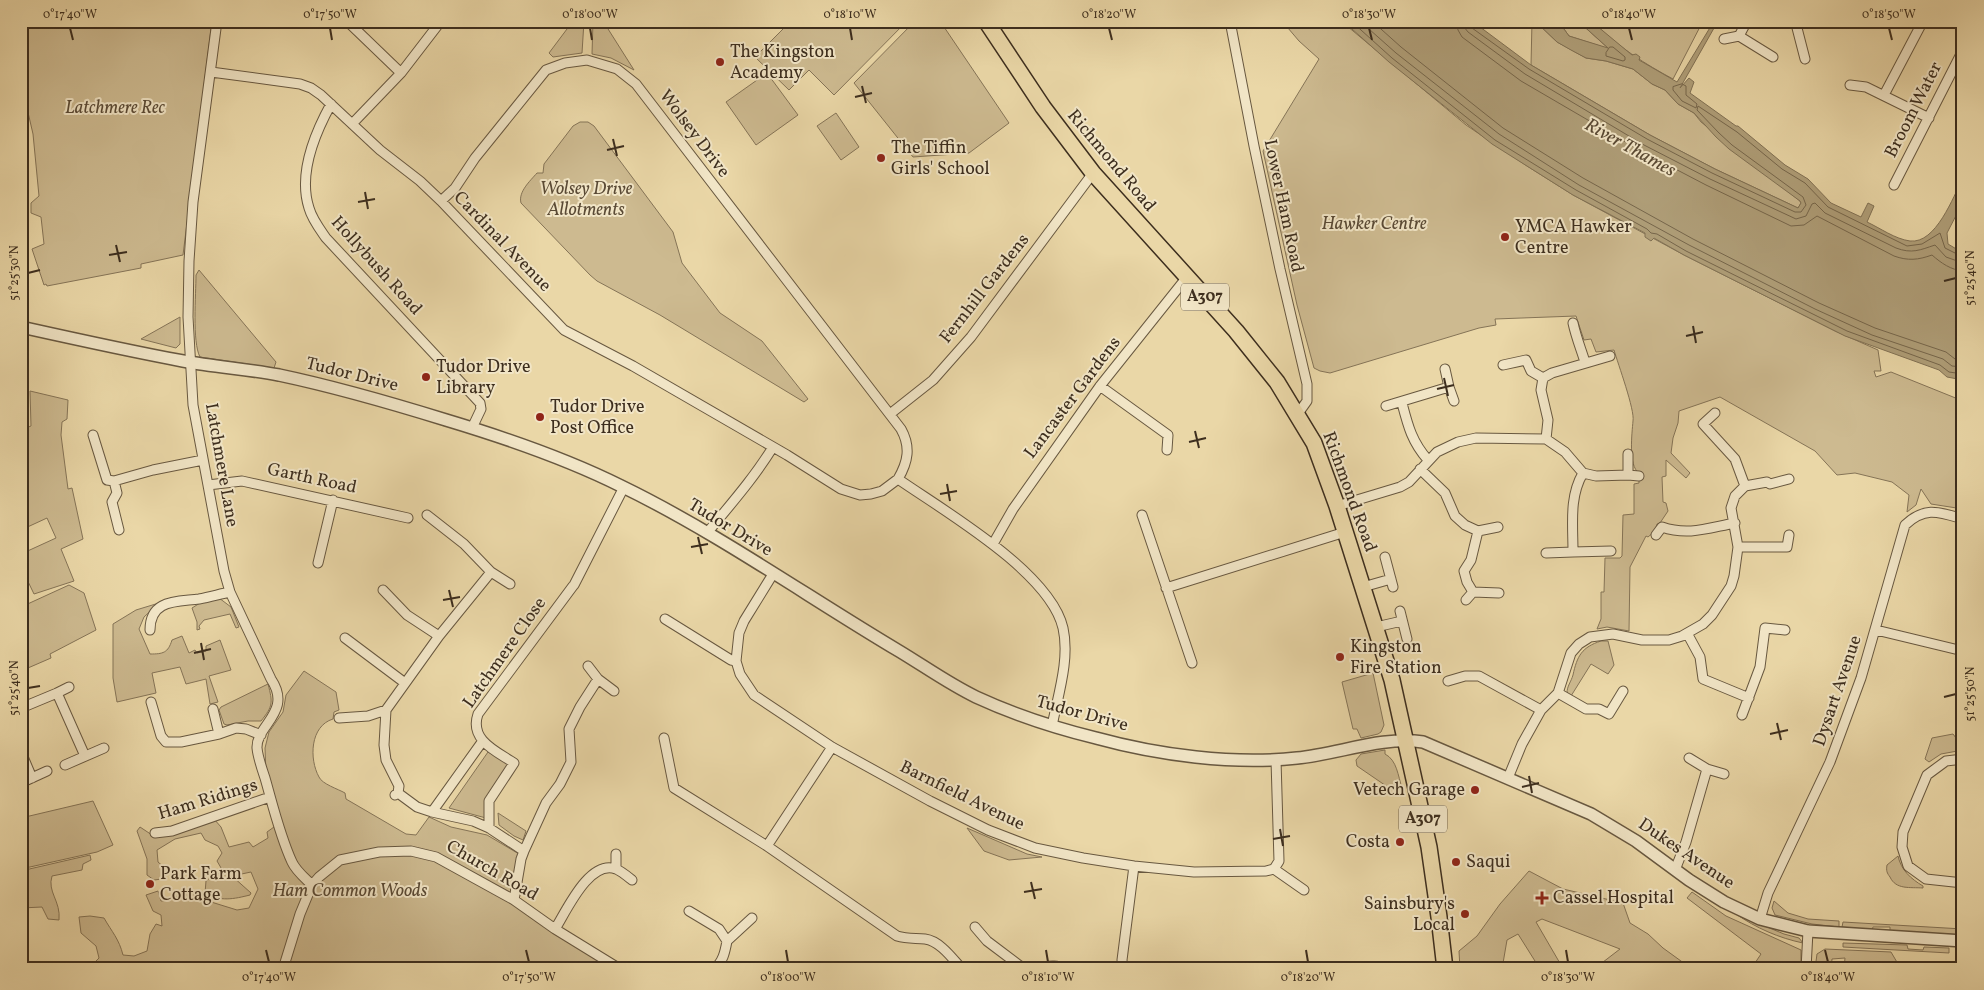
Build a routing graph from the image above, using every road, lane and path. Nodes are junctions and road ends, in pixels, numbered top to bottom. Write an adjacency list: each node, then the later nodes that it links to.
1 (217, 21): 14 (street, Latchmere Lane)
2 (347, 21): 15 (street)
3 (441, 21): 15 (street)
4 (1230, 21): 38 (street, Lower Ham Road)
5 (1747, 21): 9 (street)
6 (1798, 21): 13 (street)
7 (1923, 21): 17 (street)
8 (990, 23): 21 (main road, Richmond Road / A307)
9 (1739, 36): 10 (street); 12 (street)
10 (1724, 38)
11 (1963, 50): 19 (street, Broom Water)
12 (1773, 57)
13 (1806, 59)
14 (211, 72): 18 (street, Cardinal Avenue); 29 (street, Latchmere Lane)
15 (401, 73): 20 (street)
16 (1850, 86): 17 (street)
17 (1884, 96): 19 (street)
18 (331, 104): 20 (street, Cardinal Avenue); 41 (street, Hollybush Road)
19 (1929, 118): 22 (street, Broom Water)
20 (352, 124): 23 (street, Cardinal Avenue)
21 (1093, 173): 24 (main road, Richmond Road / A307); 40 (street, Fernhill Gardens)
22 (1894, 185)
23 (441, 201): 40 (street, Wolsey Drive); 44 (street, Cardinal Avenue)
24 (1187, 277): 33 (street, Lancaster Gardens); 38 (main road, Richmond Road / A307)
25 (1573, 323): 28 (street)
26 (21, 327): 29 (street, Tudor Drive)
27 (1610, 356): 28 (street)
28 (1585, 362): 32 (street)
29 (192, 363): 41 (street, Tudor Drive); 47 (street, Latchmere Lane)
30 (1503, 365): 32 (street)
31 (1445, 369): 34 (street)
32 (1542, 378): 43 (street)
33 (1100, 386): 45 (street); 73 (street, Lancaster Gardens)
34 (1449, 387): 35 (street); 36 (street)
35 (1454, 401)
36 (1402, 403): 37 (street); 48 (street)
37 (1386, 406)
38 (1295, 412): 60 (main road, Richmond Road / A307)
39 (1714, 413): 57 (street)
40 (890, 414): 53 (street, Wolsey Drive)
41 (472, 428): 58 (street, Tudor Drive)
42 (93, 435): 55 (street)
43 (1546, 439): 48 (street); 50 (street)
44 (773, 447): 53 (street, Cardinal Avenue); 70 (street)
45 (1167, 450)
46 (1628, 454): 51 (street)
47 (203, 460): 55 (street); 56 (street, Latchmere Lane)
48 (1428, 460): 49 (street)
49 (1420, 469): 60 (street); 68 (street)
50 (1583, 473): 51 (street); 77 (street)
51 (1628, 475): 52 (street)
52 (1639, 476)
53 (898, 479): 73 (street)
54 (1789, 479): 57 (street)
55 (114, 481): 67 (street)
56 (208, 485): 59 (street, Garth Road); 88 (street, Latchmere Lane)
57 (1745, 486): 65 (street)
58 (624, 487): 70 (street, Tudor Drive); 126 (street, Latchmere Close)
59 (333, 500): 63 (street, Garth Road); 81 (street)
60 (1337, 506): 69 (main road, Richmond Road / A307)
61 (427, 515): 82 (street)
62 (1142, 515): 86 (street)
63 (408, 518)
64 (1963, 519): 96 (street, Dysart Avenue)
65 (1735, 523): 71 (street); 74 (street)
66 (1498, 527): 68 (street)
67 (119, 530)
68 (1478, 531): 89 (street)
69 (1345, 532): 85 (main road, Richmond Road / A307); 86 (street)
70 (707, 533): 83 (street, Tudor Drive)
71 (1656, 535)
72 (1790, 535): 75 (street)
73 (993, 544): 121 (street)
74 (1738, 547): 75 (street); 97 (street)
75 (1788, 547): 80 (street)
76 (1611, 551): 77 (street)
77 (1573, 552): 78 (street)
78 (1546, 553)
79 (1385, 556): 85 (street)
80 (1787, 557)
81 (318, 564)
82 (491, 572): 84 (street); 98 (street)
83 (773, 574): 102 (street); 121 (street, Tudor Drive)
84 (510, 584)
85 (1363, 586): 93 (main road, Richmond Road / A307)
86 (1166, 588): 103 (street)
87 (383, 590): 98 (street)
88 (230, 592): 94 (street); 123 (street, Latchmere Lane)
89 (1473, 592): 90 (street); 91 (street)
90 (1499, 593)
91 (1466, 600)
92 (665, 619): 102 (street)
93 (1376, 627): 100 (street); 125 (main road, Richmond Road / A307)
94 (150, 630)
95 (1785, 630): 113 (street)
96 (1876, 630): 101 (street); 159 (street, Dysart Avenue)
97 (1687, 633): 112 (street); 113 (street)
98 (439, 636): 107 (street)
99 (345, 638): 107 (street)
100 (1407, 639)
101 (1963, 651)
102 (736, 661): 127 (street, Barnfield Avenue)
103 (1192, 664)
104 (588, 666): 105 (street)
105 (598, 679): 109 (street); 146 (street)
106 (1448, 681): 118 (street)
107 (405, 683): 117 (street)
108 (69, 687): 111 (street)
109 (614, 691)
110 (1623, 691): 112 (street)
111 (57, 693): 115 (street); 130 (street)
112 (1558, 693): 118 (street)
113 (1749, 698): 119 (street)
114 (151, 702): 122 (street)
115 (21, 708)
116 (213, 708): 122 (street)
117 (386, 710): 120 (street); 142 (street)
118 (1541, 710): 139 (street)
119 (1742, 715)
120 (339, 718)
121 (1052, 726): 133 (street, Tudor Drive)
122 (219, 734): 123 (street)
123 (261, 735): 141 (street, Latchmere Lane)
124 (664, 738): 145 (street)
125 (1406, 740): 133 (street, Tudor Drive); 139 (street, Dukes Avenue); 173 (main road, Richmond Road / A307)
126 (482, 742): 142 (street); 143 (street)
127 (832, 747): 145 (street); 148 (street, Barnfield Avenue)
128 (104, 748): 130 (street)
129 (21, 752): 138 (street)
130 (85, 756): 134 (street)
131 (1689, 758): 135 (street)
132 (1963, 758): 153 (street)
133 (1276, 760): 150 (street)
134 (66, 764)
135 (1707, 768): 137 (street); 151 (street)
136 (47, 771): 138 (street)
137 (1724, 774)
138 (32, 778): 140 (street)
139 (1508, 778): 151 (street, Dukes Avenue)
140 (23, 782)
141 (270, 797): 144 (street, Ham Ridings); 154 (street, Latchmere Lane)
142 (432, 812): 143 (street)
143 (489, 828): 146 (street)
144 (155, 834)
145 (767, 846): 169 (street)
146 (524, 851): 156 (street)
147 (616, 854): 149 (street)
148 (1134, 866): 150 (street, Barnfield Avenue); 172 (street)
149 (616, 869): 152 (street); 161 (street)
150 (1274, 869): 155 (street)
151 (1675, 870): 159 (street, Dukes Avenue)
152 (632, 880)
153 (1963, 883)
154 (312, 885): 156 (street, Church Road); 166 (street, Church Road)
155 (1304, 890)
156 (514, 900): 161 (street, Church Road)
157 (689, 911): 163 (street)
158 (752, 918): 163 (street)
159 (1760, 918): 162 (street, Dukes Avenue)
160 (975, 927): 170 (street)
161 (555, 929): 167 (street, Church Road)
162 (1808, 931): 164 (street, Dukes Avenue); 174 (street)
163 (727, 941): 168 (street)
164 (1963, 941)
165 (1042, 968): 171 (street)
166 (283, 969)
167 (620, 969)
168 (714, 969)
169 (962, 969)
170 (1024, 969)
171 (1068, 969)
172 (1123, 969)
173 (1445, 969)
174 (1806, 969)

